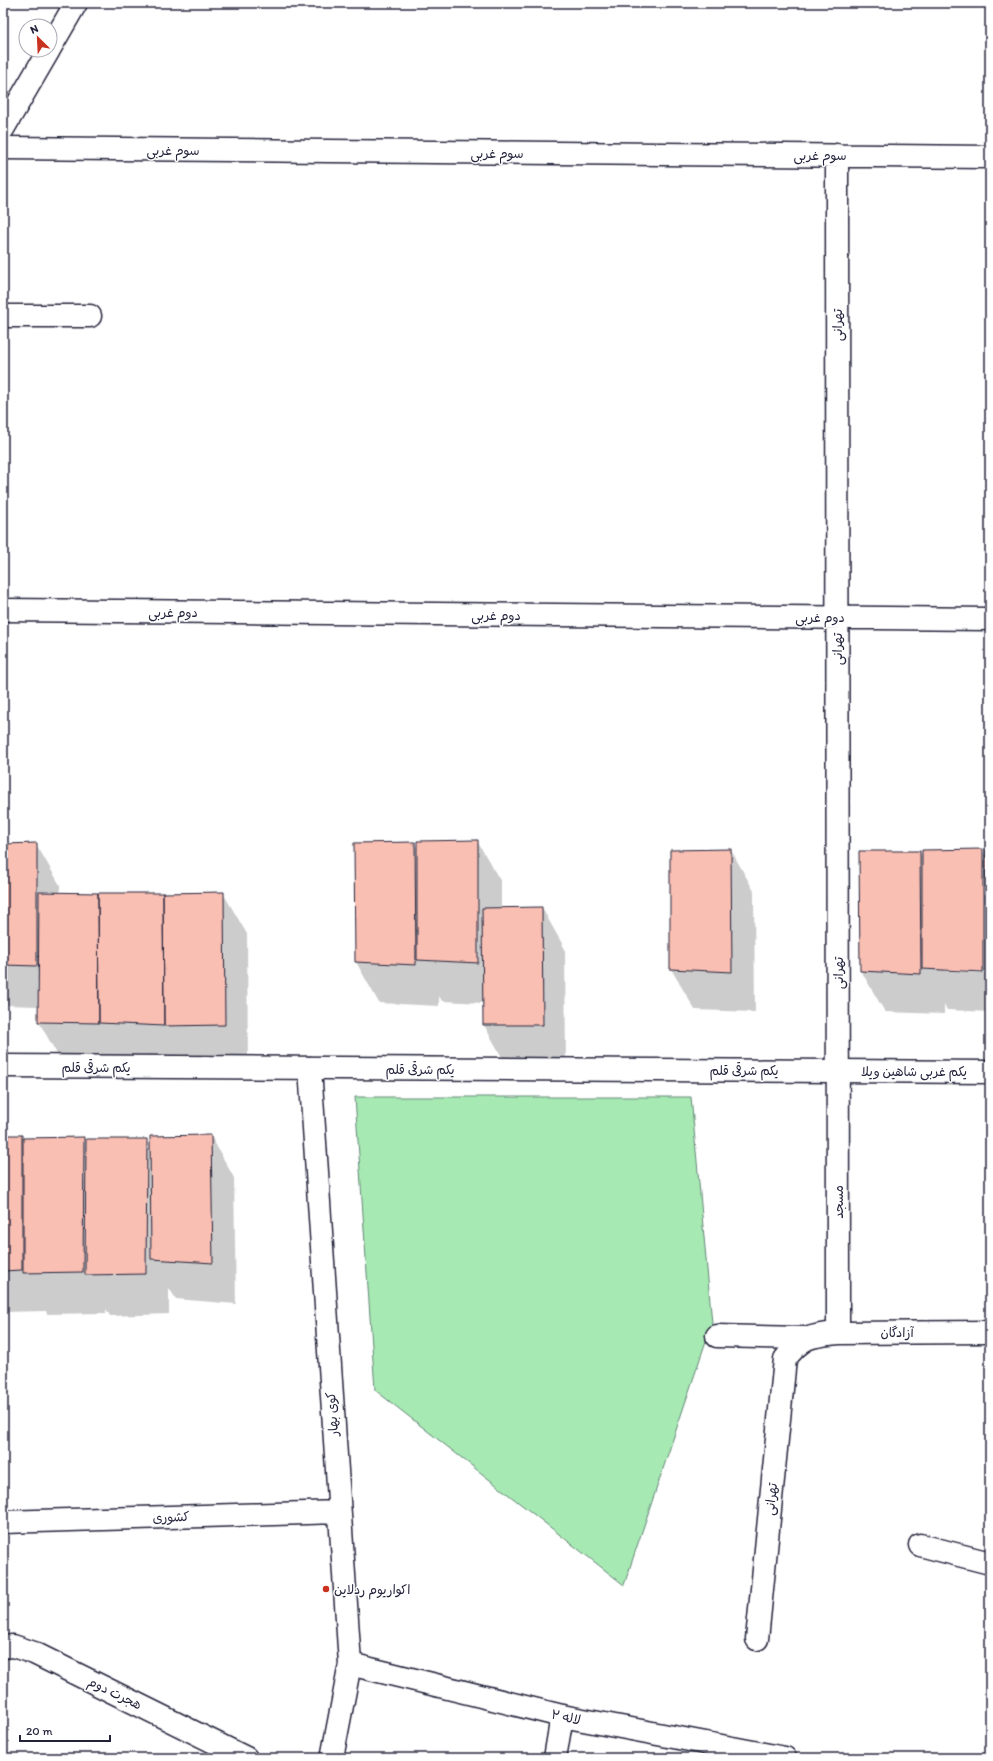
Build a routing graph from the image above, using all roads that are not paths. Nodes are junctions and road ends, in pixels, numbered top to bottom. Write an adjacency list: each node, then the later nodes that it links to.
1 (76, 3): 2 (street)
2 (58, 35)
3 (45, 58): 4 (street)
4 (3, 129)
5 (3, 148): 6 (street, سوم غربی)
6 (837, 155): 7 (street, سوم غربی); 11 (street, تهرانی)
7 (990, 157)
8 (3, 316): 9 (street)
9 (90, 316)
10 (3, 610): 11 (street, دوم غربی)
11 (837, 618): 12 (street, دوم غربی); 15 (street, تهرانی)
12 (990, 619)
13 (3, 1066): 14 (street, یکم شرقی قلم)
14 (310, 1068): 15 (street, یکم شرقی قلم); 21 (street, کوی بهار)
15 (838, 1071): 16 (street, یکم غربی شاهین ویلا); 17 (street, مسجد)
16 (990, 1072)
17 (838, 1332): 18 (street, آزادگان); 20 (street, آزادگان)
18 (990, 1332)
19 (717, 1336): 20 (street, آزادگان)
20 (805, 1338): 25 (street, تهرانی)
21 (339, 1512): 22 (street, کشوری); 27 (street, کوی بهار)
22 (3, 1522)
23 (920, 1545): 24 (street)
24 (990, 1563)
25 (757, 1639)
26 (3, 1647): 29 (street, هجرت دوم)
27 (350, 1664): 28 (street, لاله ۲); 30 (street, کوی بهار)
28 (562, 1716): 31 (street); 32 (street, لاله ۲)
29 (246, 1758)
30 (332, 1758)
31 (555, 1758)
32 (785, 1758)

